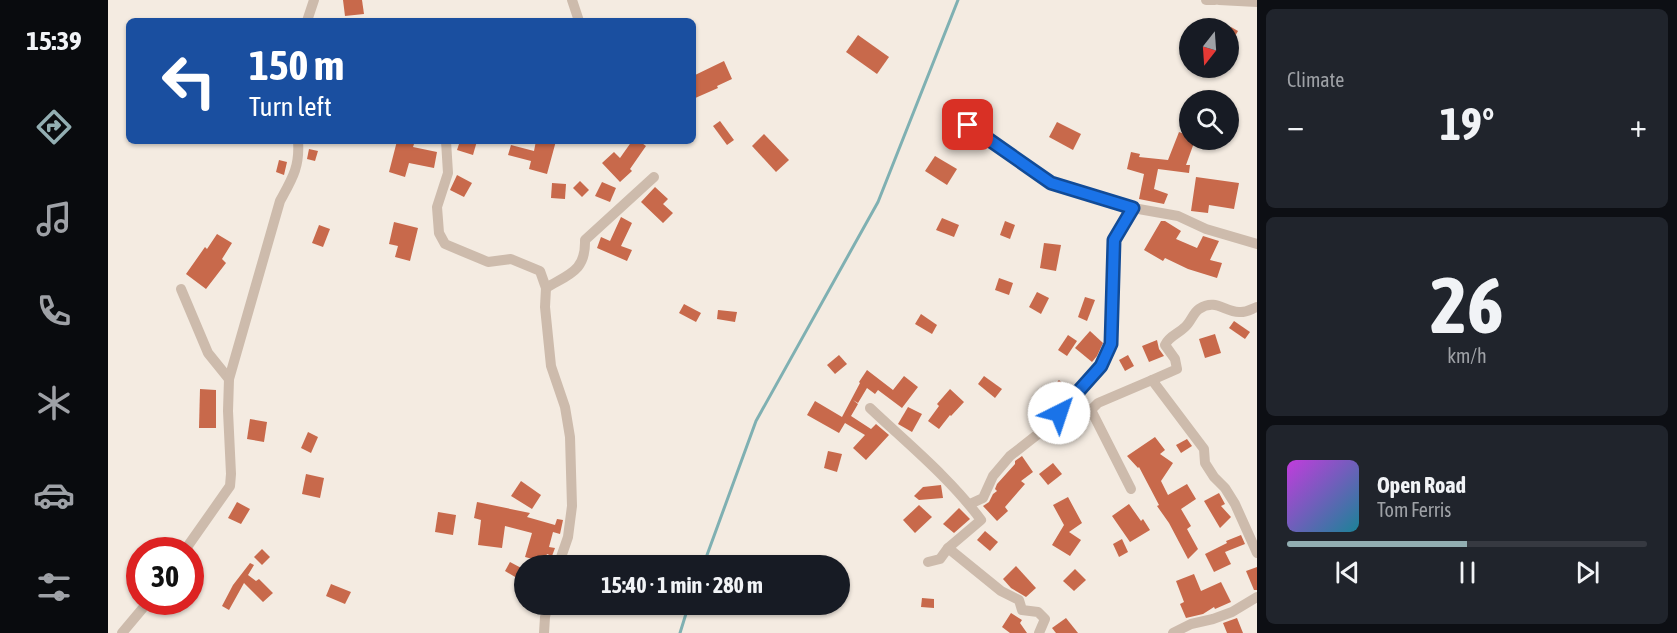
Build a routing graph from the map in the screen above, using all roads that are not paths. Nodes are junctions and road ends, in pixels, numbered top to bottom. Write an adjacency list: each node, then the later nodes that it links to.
1 (314, 0): 6 (street)
2 (572, 0): 7 (street)
3 (1206, 0): 4 (street)
4 (1217, 0): 5 (street)
5 (1257, 2)
6 (308, 18)
7 (578, 18)
8 (968, 125): 12 (street)
9 (298, 144): 17 (street)
10 (446, 144): 14 (street)
11 (654, 177): 14 (street)
12 (1133, 208): 13 (street); 21 (street)
13 (1257, 244)
14 (546, 288): 25 (street)
15 (181, 289): 17 (street)
16 (1257, 307): 18 (street)
17 (229, 380): 22 (street)
18 (1152, 380): 20 (street); 24 (street)
19 (870, 408): 21 (street)
20 (1131, 489)
21 (970, 504): 23 (street)
22 (194, 537)
23 (948, 548): 26 (street); 32 (street)
24 (1257, 553)
25 (562, 555)
26 (928, 562)
27 (1257, 597): 33 (street)
28 (137, 615): 30 (street)
29 (545, 615): 31 (street)
30 (122, 633)
31 (544, 633)
32 (1039, 633)
33 (1173, 633)

